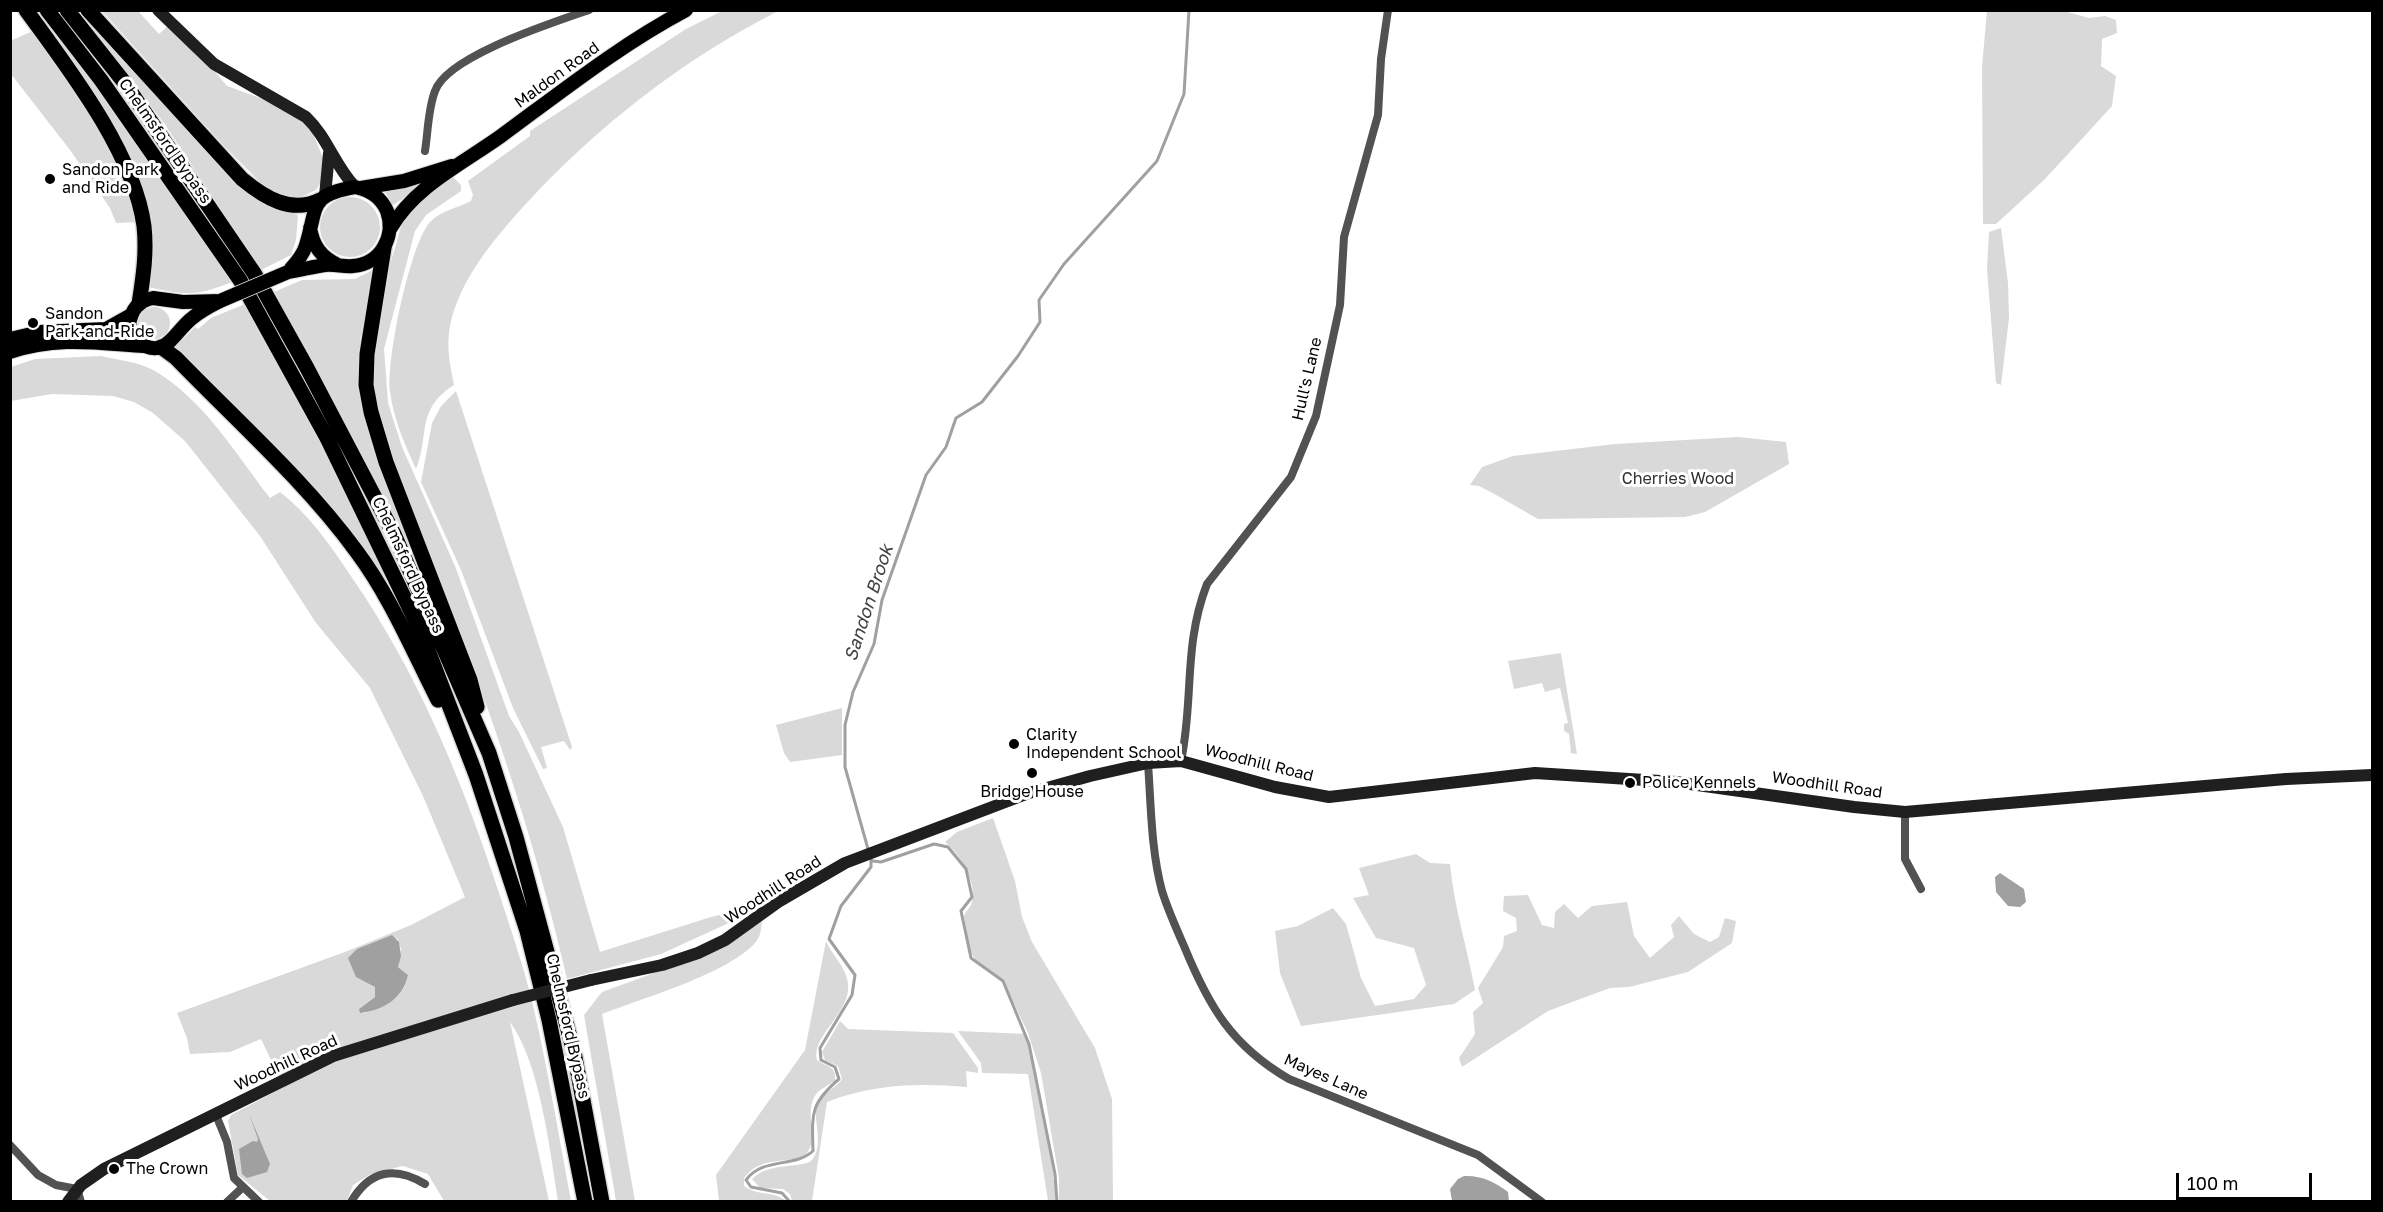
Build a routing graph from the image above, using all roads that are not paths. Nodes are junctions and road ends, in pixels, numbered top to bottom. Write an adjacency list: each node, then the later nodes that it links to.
1 (26, 10): 21 (highway)
2 (47, 10): 30 (highway, Chelmsford Bypass)
3 (67, 10): 27 (highway, Chelmsford Bypass)
4 (88, 10): 13 (highway)
5 (158, 10): 10 (street)
6 (589, 10): 9 (street)
7 (1388, 10): 28 (street, Hull's Lane)
8 (682, 11): 11 (main road, Maldon Road)
9 (425, 151)
10 (329, 152): 12 (street); 13 (street)
11 (454, 165): 12 (main road, Maldon Road); 15 (main road, Maldon Road)
12 (358, 188): 13 (main road); 15 (main road)
13 (322, 198): 14 (main road)
14 (310, 227): 17 (main road); 18 (main road)
15 (390, 229): 16 (main road)
16 (384, 248): 17 (main road); 27 (highway)
17 (338, 264): 18 (main road)
18 (288, 272): 20 (main road, bridge)
19 (161, 299): 20 (main road); 21 (main road); 22 (main road)
20 (220, 301): 22 (main road)
21 (135, 309): 23 (main road); 24 (main road)
22 (176, 335): 25 (main road)
23 (10, 339)
24 (144, 346): 25 (main road); 26 (main road)
25 (161, 347): 30 (highway)
26 (10, 352)
27 (489, 753): 45 (highway, Chelmsford Bypass)
28 (1181, 761): 29 (street, Woodhill Road); 32 (street, Woodhill Road)
29 (1148, 763): 34 (street, Woodhill Road, bridge); 46 (street, Mayes Lane)
30 (476, 775): 44 (highway, Chelmsford Bypass)
31 (2373, 775): 32 (street, Woodhill Road)
32 (1905, 812): 33 (street)
33 (1921, 889)
34 (216, 1115): 37 (street); 38 (street, Woodhill Road)
35 (10, 1145): 38 (street)
36 (425, 1184): 43 (street)
37 (242, 1188): 41 (street); 42 (street)
38 (77, 1189): 39 (street, Woodhill Road); 40 (street)
39 (68, 1202)
40 (81, 1202)
41 (227, 1202)
42 (259, 1202)
43 (351, 1202)
44 (585, 1202)
45 (602, 1202)
46 (1542, 1202)

